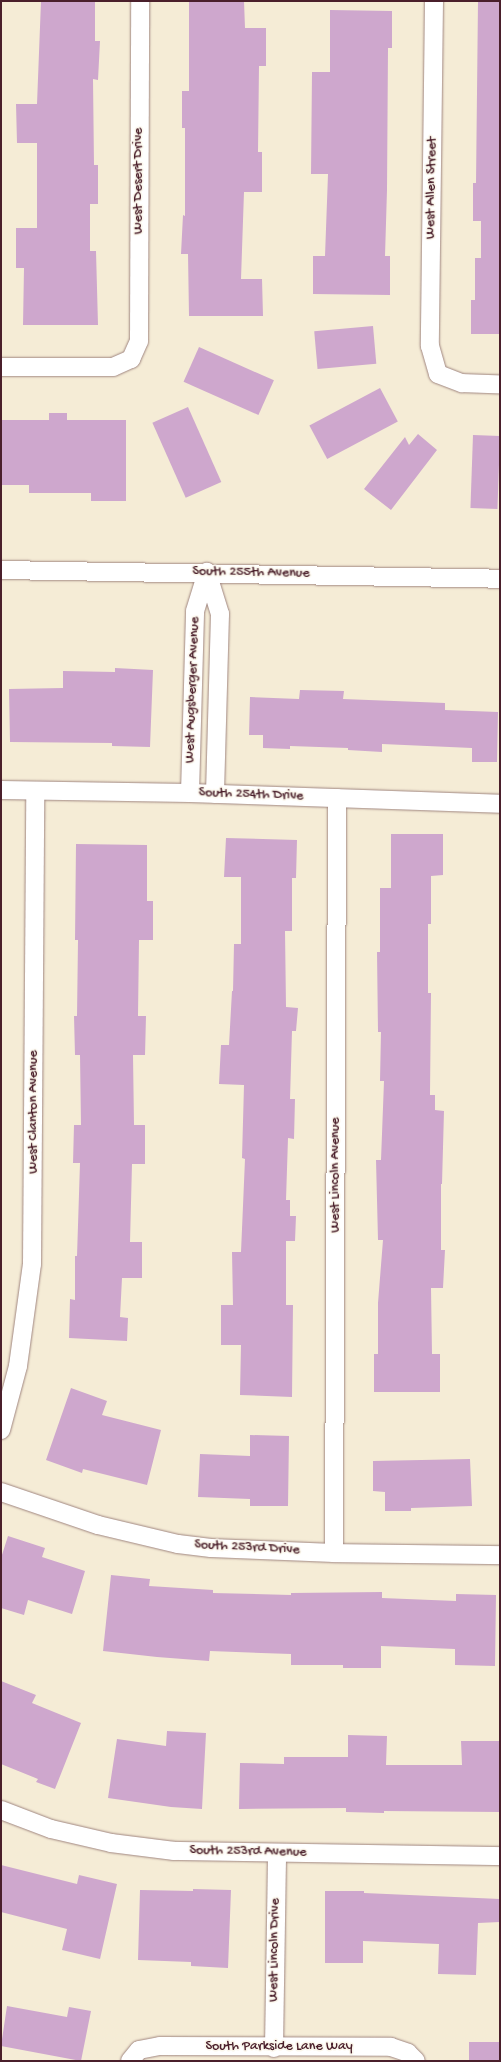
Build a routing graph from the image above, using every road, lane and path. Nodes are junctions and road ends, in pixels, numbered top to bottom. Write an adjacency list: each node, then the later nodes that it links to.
1 (140, 1): 3 (street, West Desert Drive)
2 (434, 1): 4 (street, West Allen Street)
3 (1, 367)
4 (500, 384)
5 (1, 570): 6 (street, South 255th Avenue)
6 (207, 572): 7 (street, South 255th Avenue); 10 (street, West Augsberger Avenue); 11 (street, West Augsberger Avenue)
7 (500, 579)
8 (1, 790): 9 (street, South 254th Drive)
9 (35, 791): 10 (street, South 254th Drive); 14 (street, West Clanton Avenue)
10 (190, 793): 11 (street, South 254th Drive)
11 (215, 794): 12 (street, South 254th Drive)
12 (337, 798): 13 (street, South 254th Drive); 16 (street, West Lincoln Avenue)
13 (500, 804)
14 (1, 1430)
15 (1, 1492): 16 (street, South 253rd Drive)
16 (334, 1553): 17 (street, South 253rd Drive)
17 (500, 1554)
18 (1, 1810): 19 (street, South 253rd Avenue)
19 (277, 1853): 20 (street, South 253rd Avenue); 21 (street, West Lincoln Drive)
20 (500, 1856)
21 (274, 2048): 22 (street, South Parkside Lane Way); 23 (street, South Parkside Lane Way)
22 (134, 2056)
23 (416, 2061)

